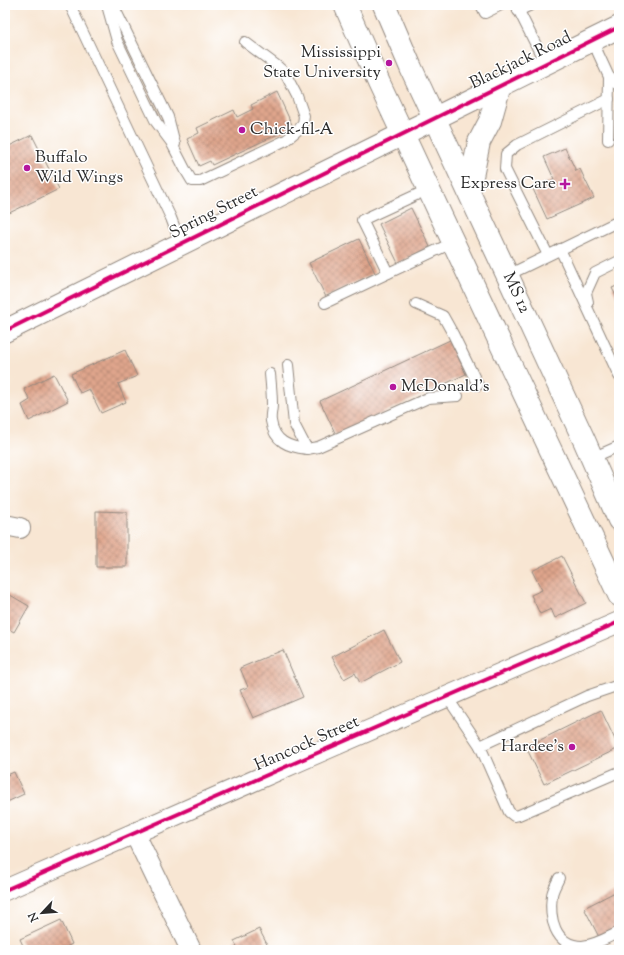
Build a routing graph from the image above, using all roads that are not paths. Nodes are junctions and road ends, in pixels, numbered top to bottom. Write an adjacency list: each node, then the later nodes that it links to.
1 (70, 5): 24 (lane)
2 (112, 5): 11 (lane)
3 (345, 5): 18 (main road, MS 12)
4 (384, 5): 17 (main road, MS 12)
5 (481, 5): 6 (lane)
6 (501, 5)
7 (531, 5): 8 (lane)
8 (517, 8): 12 (lane)
9 (619, 27): 10 (main road, Blackjack Road)
10 (592, 40): 12 (main road, Blackjack Road); 13 (lane)
11 (245, 42)
12 (545, 63): 14 (main road, Blackjack Road)
13 (609, 76): 15 (lane); 16 (lane)
14 (500, 85): 17 (main road, Blackjack Road); 21 (main road)
15 (619, 85)
16 (609, 99): 19 (lane); 26 (lane)
17 (434, 117): 18 (main road, Spring Street); 21 (main road, MS 12)
18 (403, 133): 20 (main road, MS 12); 24 (main road, Spring Street)
19 (608, 140)
20 (429, 189): 23 (main road, MS 12); 28 (lane)
21 (469, 191): 29 (main road, MS 12)
22 (619, 221): 25 (lane)
23 (454, 242): 28 (lane); 43 (main road, MS 12)
24 (181, 244): 33 (main road, Spring Street)
25 (560, 249): 26 (lane); 32 (lane)
26 (548, 255): 29 (lane)
27 (619, 261): 32 (lane)
28 (388, 273): 30 (lane)
29 (508, 275): 41 (main road, MS 12)
30 (325, 303)
31 (416, 304): 37 (lane)
32 (590, 313): 36 (lane)
33 (5, 331)
34 (288, 365): 40 (lane)
35 (270, 374): 40 (lane)
36 (619, 376)
37 (478, 385)
38 (458, 396): 40 (lane)
39 (619, 446): 41 (lane)
40 (307, 449)
41 (592, 458): 42 (main road, MS 12)
42 (617, 511)
43 (619, 595)
44 (619, 622): 46 (street, Hancock Street)
45 (619, 685): 47 (lane)
46 (447, 696): 47 (lane); 49 (street, Hancock Street)
47 (480, 746): 48 (lane)
48 (619, 772)
49 (135, 834): 51 (street, Hancock Street); 53 (street)
50 (559, 878): 52 (lane)
51 (5, 890)
52 (619, 932)
53 (191, 950)

